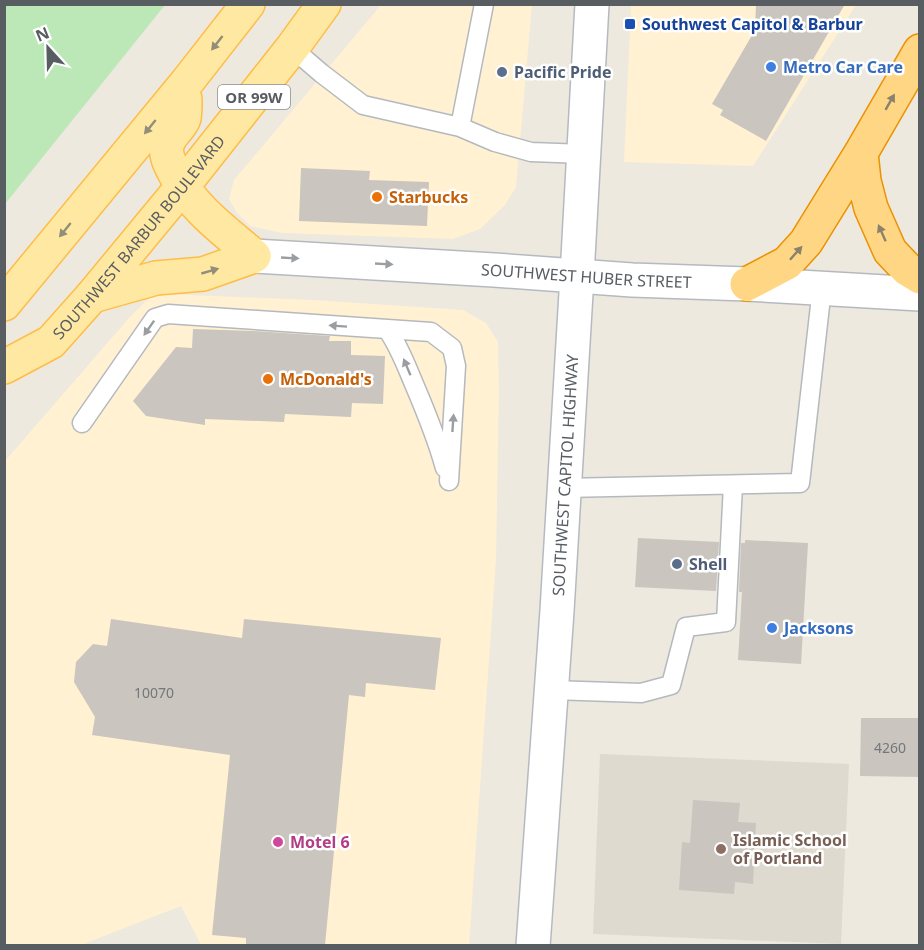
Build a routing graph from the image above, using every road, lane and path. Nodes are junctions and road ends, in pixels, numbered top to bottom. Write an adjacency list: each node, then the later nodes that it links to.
1 (248, 4): 7 (main road, one-way to 7)
2 (324, 4): 5 (main road, SOUTHWEST BARBUR BOULEVARD / OR 99W)
3 (484, 4): 8 (lane)
4 (592, 4): 10 (main road, SOUTHWEST CAPITOL HIGHWAY)
5 (292, 48): 8 (lane); 11 (main road, SOUTHWEST BARBUR BOULEVARD / OR 99W)
6 (920, 51): 9 (highway, one-way to 6)
7 (187, 82): 11 (main road); 19 (main road, one-way to 19)
8 (460, 127): 10 (lane)
9 (861, 153): 14 (highway, one-way to 9); 15 (highway, one-way to 9)
10 (584, 154): 13 (main road, SOUTHWEST CAPITOL HIGHWAY)
11 (182, 187): 12 (main road); 18 (main road, SOUTHWEST BARBUR BOULEVARD / OR 99W)
12 (254, 256): 13 (main road, SOUTHWEST HUBER STREET, one-way to 13); 18 (main road, one-way to 12)
13 (578, 276): 15 (main road, SOUTHWEST HUBER STREET); 24 (main road, SOUTHWEST CAPITOL HIGHWAY)
14 (920, 276)
15 (747, 284): 16 (main road, SOUTHWEST HUBER STREET)
16 (822, 288): 17 (main road, SOUTHWEST HUBER STREET); 23 (lane)
17 (920, 294)
18 (92, 296): 21 (main road, SOUTHWEST BARBUR BOULEVARD / OR 99W)
19 (4, 304)
20 (387, 329): 20 (lane); 22 (lane, one-way to 22)
21 (4, 367)
22 (82, 423)
23 (733, 485): 24 (lane); 25 (lane)
24 (564, 488): 25 (main road, SOUTHWEST CAPITOL HIGHWAY)
25 (552, 690): 26 (main road, SOUTHWEST CAPITOL HIGHWAY)
26 (533, 945)

